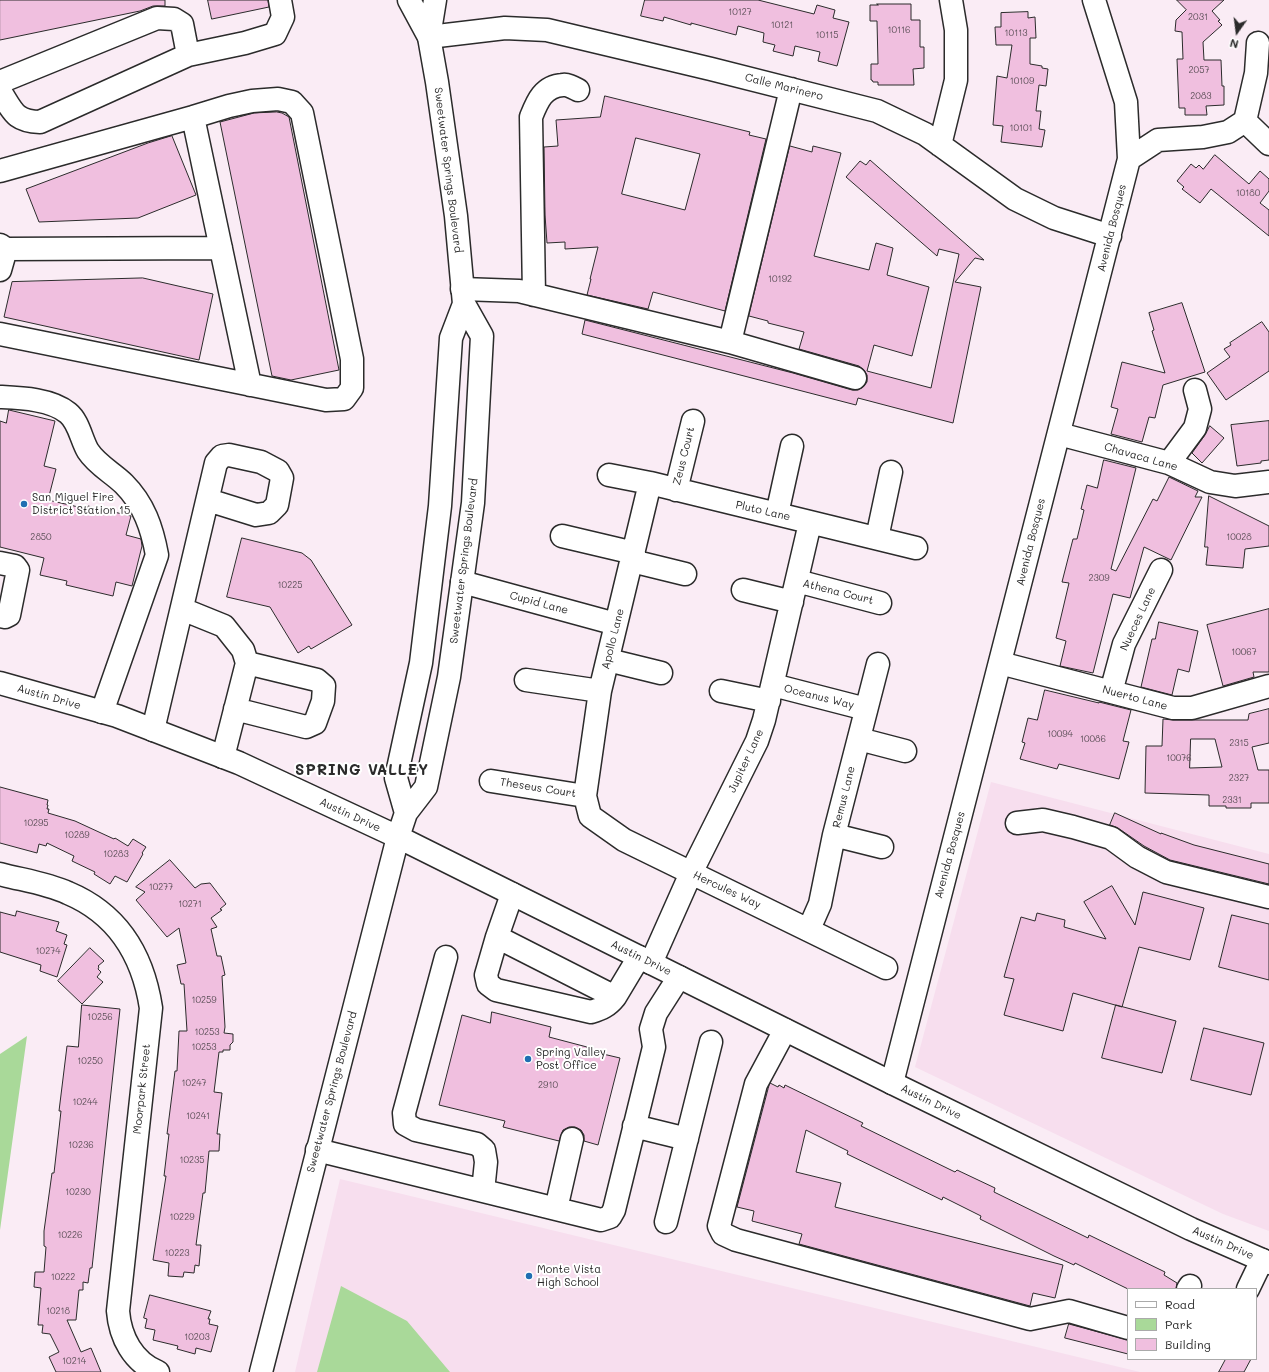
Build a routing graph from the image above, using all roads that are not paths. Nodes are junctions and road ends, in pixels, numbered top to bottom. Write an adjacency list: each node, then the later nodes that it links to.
1 (280, 0): 8 (street)
2 (409, 0): 6 (street, Sweetwater Springs Boulevard)
3 (435, 0): 6 (street, Sweetwater Springs Boulevard)
4 (951, 0): 17 (street)
5 (1094, 0): 18 (street, Avenida Bosques)
6 (429, 37): 10 (street, Calle Marinero); 25 (street, Sweetwater Springs Boulevard)
7 (1258, 43): 15 (street)
8 (188, 55): 9 (street); 13 (street)
9 (0, 82)
10 (791, 89): 17 (street, Calle Marinero); 27 (street)
11 (578, 90): 24 (street)
12 (0, 91): 13 (street)
13 (6, 116)
14 (194, 117): 19 (street); 22 (street); 29 (street)
15 (1245, 121): 16 (street); 18 (street)
16 (1269, 144)
17 (940, 145): 20 (street, Calle Marinero)
18 (1129, 159): 20 (street, Avenida Bosques)
19 (0, 171)
20 (1110, 236): 33 (street, Avenida Bosques)
21 (3, 247): 22 (street); 23 (street)
22 (221, 248): 29 (street)
23 (0, 270)
24 (534, 295): 25 (street); 27 (street)
25 (463, 296): 42 (street, Sweetwater Springs Boulevard); 52 (street, Sweetwater Springs Boulevard)
26 (0, 334): 29 (street)
27 (730, 342): 28 (street)
28 (856, 378)
29 (250, 385)
30 (1195, 390): 35 (street)
31 (0, 397): 73 (street)
32 (693, 421): 40 (street, Zeus Court)
33 (1059, 434): 35 (street, Chavaca Lane); 61 (street, Avenida Bosques)
34 (792, 446): 43 (street)
35 (1170, 463): 38 (street, Chavaca Lane)
36 (891, 472): 46 (street)
37 (610, 475): 39 (street, Pluto Lane)
38 (1269, 482)
39 (650, 483): 40 (street, Pluto Lane); 48 (street, Apollo Lane)
40 (676, 490): 43 (street, Pluto Lane)
41 (208, 500): 56 (street)
42 (440, 506): 52 (street); 80 (street, Sweetwater Springs Boulevard)
43 (777, 514): 44 (street, Pluto Lane)
44 (810, 523): 46 (street, Pluto Lane); 54 (street, Jupiter Lane)
45 (562, 536): 48 (street)
46 (877, 538): 47 (street, Pluto Lane)
47 (916, 548)
48 (633, 557): 51 (street); 58 (street, Apollo Lane)
49 (0, 563): 57 (street)
50 (1161, 570): 69 (street, Nueces Lane)
51 (685, 574)
52 (462, 582): 58 (street, Cupid Lane); 80 (street, Sweetwater Springs Boulevard)
53 (743, 590): 54 (street, Athena Court)
54 (794, 592): 55 (street, Athena Court); 70 (street, Jupiter Lane)
55 (880, 603)
56 (182, 609): 60 (street); 74 (street)
57 (0, 616)
58 (616, 624): 59 (street, Apollo Lane)
59 (608, 660): 63 (street); 67 (street, Apollo Lane)
60 (247, 663): 71 (street); 71 (street)
61 (1000, 663): 69 (street, Nuerto Lane); 98 (street, Avenida Bosques)
62 (878, 664): 72 (street, Remus Lane)
63 (661, 673)
64 (526, 680): 67 (street)
65 (0, 683): 73 (street, Austin Drive)
66 (1269, 686): 69 (street, Nuerto Lane)
67 (600, 691): 79 (street, Apollo Lane)
68 (721, 691): 70 (street, Oceanus Way)
69 (1111, 692)
70 (770, 693): 72 (street, Oceanus Way); 85 (street, Jupiter Lane)
71 (236, 709): 77 (street)
72 (866, 709): 75 (street, Remus Lane)
73 (102, 712): 74 (street, Austin Drive)
74 (153, 730): 77 (street, Austin Drive)
75 (859, 739): 76 (street); 82 (street, Remus Lane)
76 (905, 751)
77 (223, 757): 83 (street, Austin Drive)
78 (491, 781): 79 (street, Theseus Court)
79 (585, 796): 85 (street, Hercules Way)
80 (406, 813): 83 (street, Sweetwater Springs Boulevard)
81 (1017, 823): 88 (street)
82 (834, 835): 84 (street); 89 (street, Remus Lane)
83 (398, 837): 87 (street, Austin Drive); 102 (street, Sweetwater Springs Boulevard)
84 (882, 847)
85 (691, 873): 89 (street, Hercules Way); 92 (street, Jupiter Lane)
86 (0, 874): 109 (street, Moorpark Street)
87 (512, 894): 90 (street); 92 (street, Austin Drive)
88 (1269, 897)
89 (809, 929): 93 (street, Hercules Way)
90 (497, 937): 95 (street); 95 (street)
91 (446, 957): 103 (street)
92 (645, 960): 94 (street, Austin Drive); 95 (street, Jupiter Lane)
93 (886, 968)
94 (679, 977): 96 (street, Austin Drive); 99 (street)
95 (615, 997)
96 (785, 1030): 98 (street, Austin Drive); 108 (street)
97 (711, 1042): 101 (street)
98 (892, 1083): 106 (street, Austin Drive)
99 (634, 1126): 101 (street); 104 (street)
100 (572, 1139): 104 (street)
101 (686, 1139): 105 (street)
102 (318, 1150): 103 (street); 110 (street, Sweetwater Springs Boulevard)
103 (483, 1191): 104 (street)
104 (556, 1209)
105 (666, 1222)
106 (1265, 1262): 107 (street)
107 (1249, 1288)
108 (1127, 1328)
109 (158, 1372)
110 (261, 1372)

